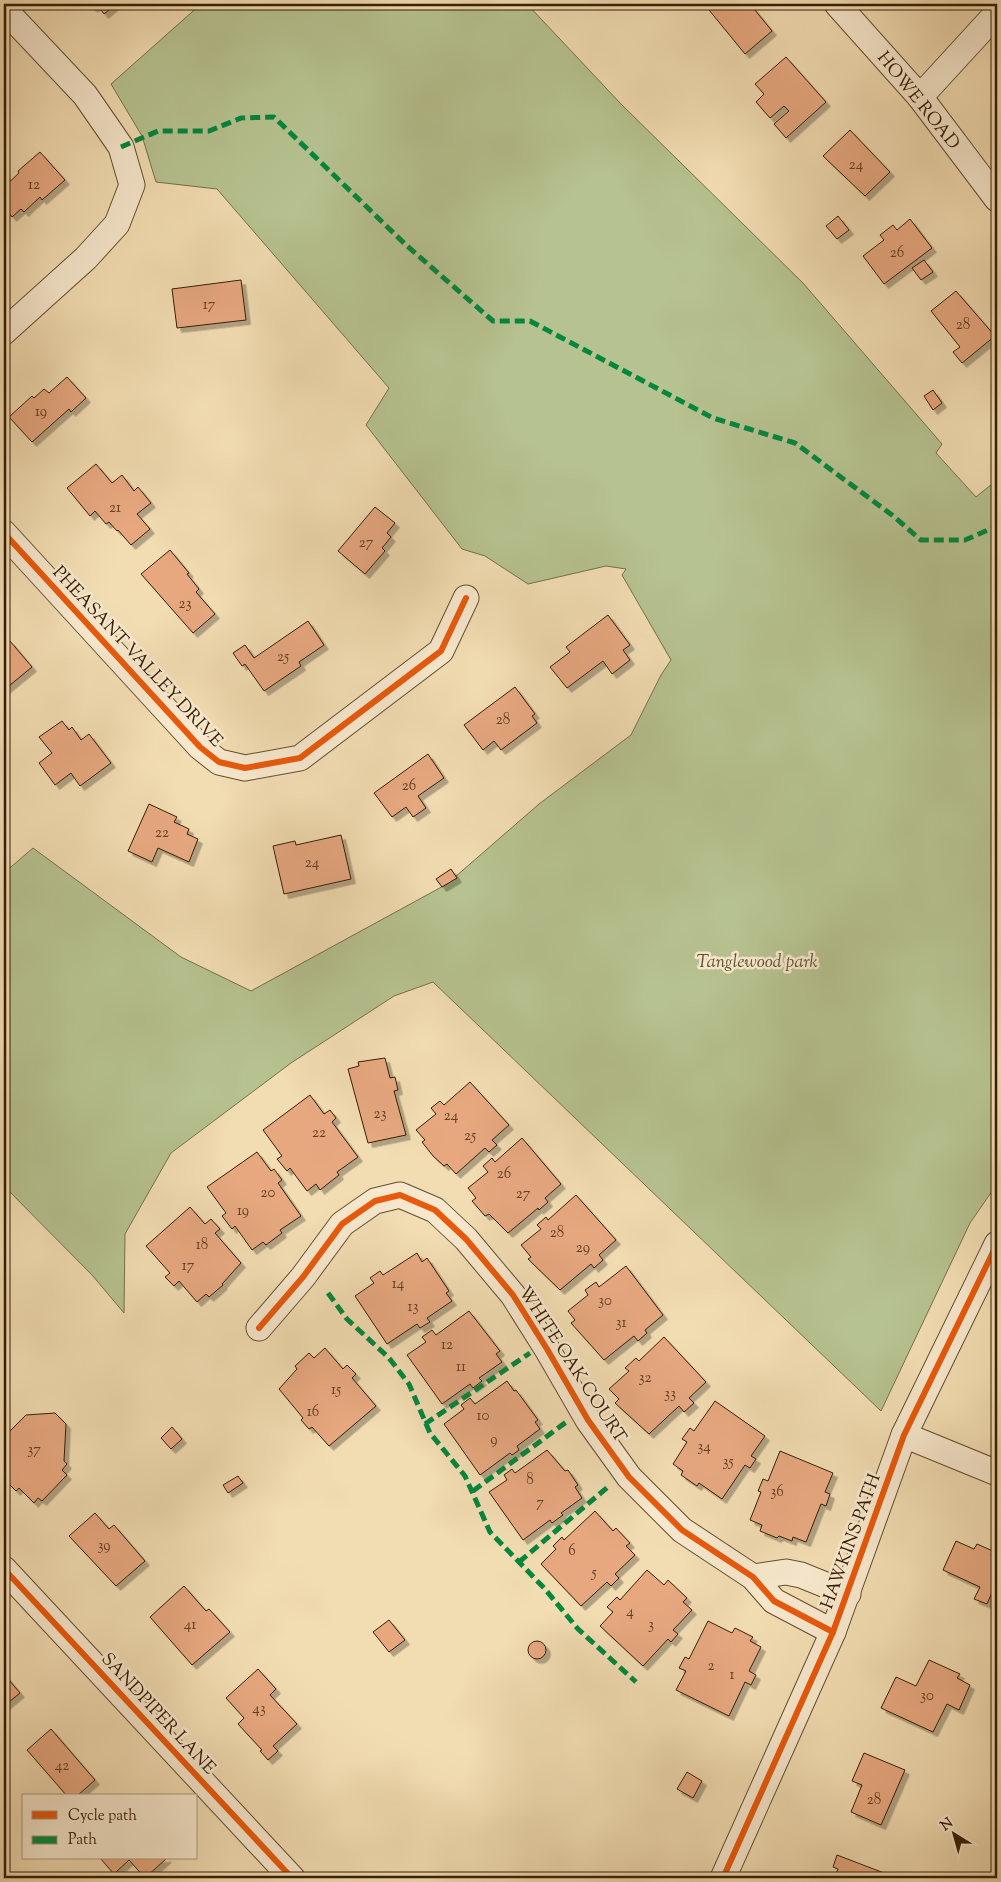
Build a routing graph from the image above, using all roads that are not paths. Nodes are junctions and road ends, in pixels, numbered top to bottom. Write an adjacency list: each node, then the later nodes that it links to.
1 (837, 4): 4 (street, HOWE ROAD)
2 (4, 10): 6 (street)
3 (997, 13): 4 (street)
4 (920, 97): 5 (street, HOWE ROAD)
5 (997, 199)
6 (4, 332)
7 (4, 533): 8 (street, PHEASANT VALLEY DRIVE)
8 (466, 598)
9 (997, 1244): 11 (street, HAWKINS PATH)
10 (259, 1328): 14 (street, WHITE OAK COURT)
11 (904, 1435): 12 (street); 15 (street, HAWKINS PATH)
12 (997, 1473)
13 (4, 1569): 17 (street, SANDPIPER LANE)
14 (753, 1577): 15 (street); 16 (street, WHITE OAK COURT)
15 (848, 1594): 16 (street, HAWKINS PATH)
16 (833, 1632): 18 (street, HAWKINS PATH)
17 (292, 1878)
18 (722, 1878)

